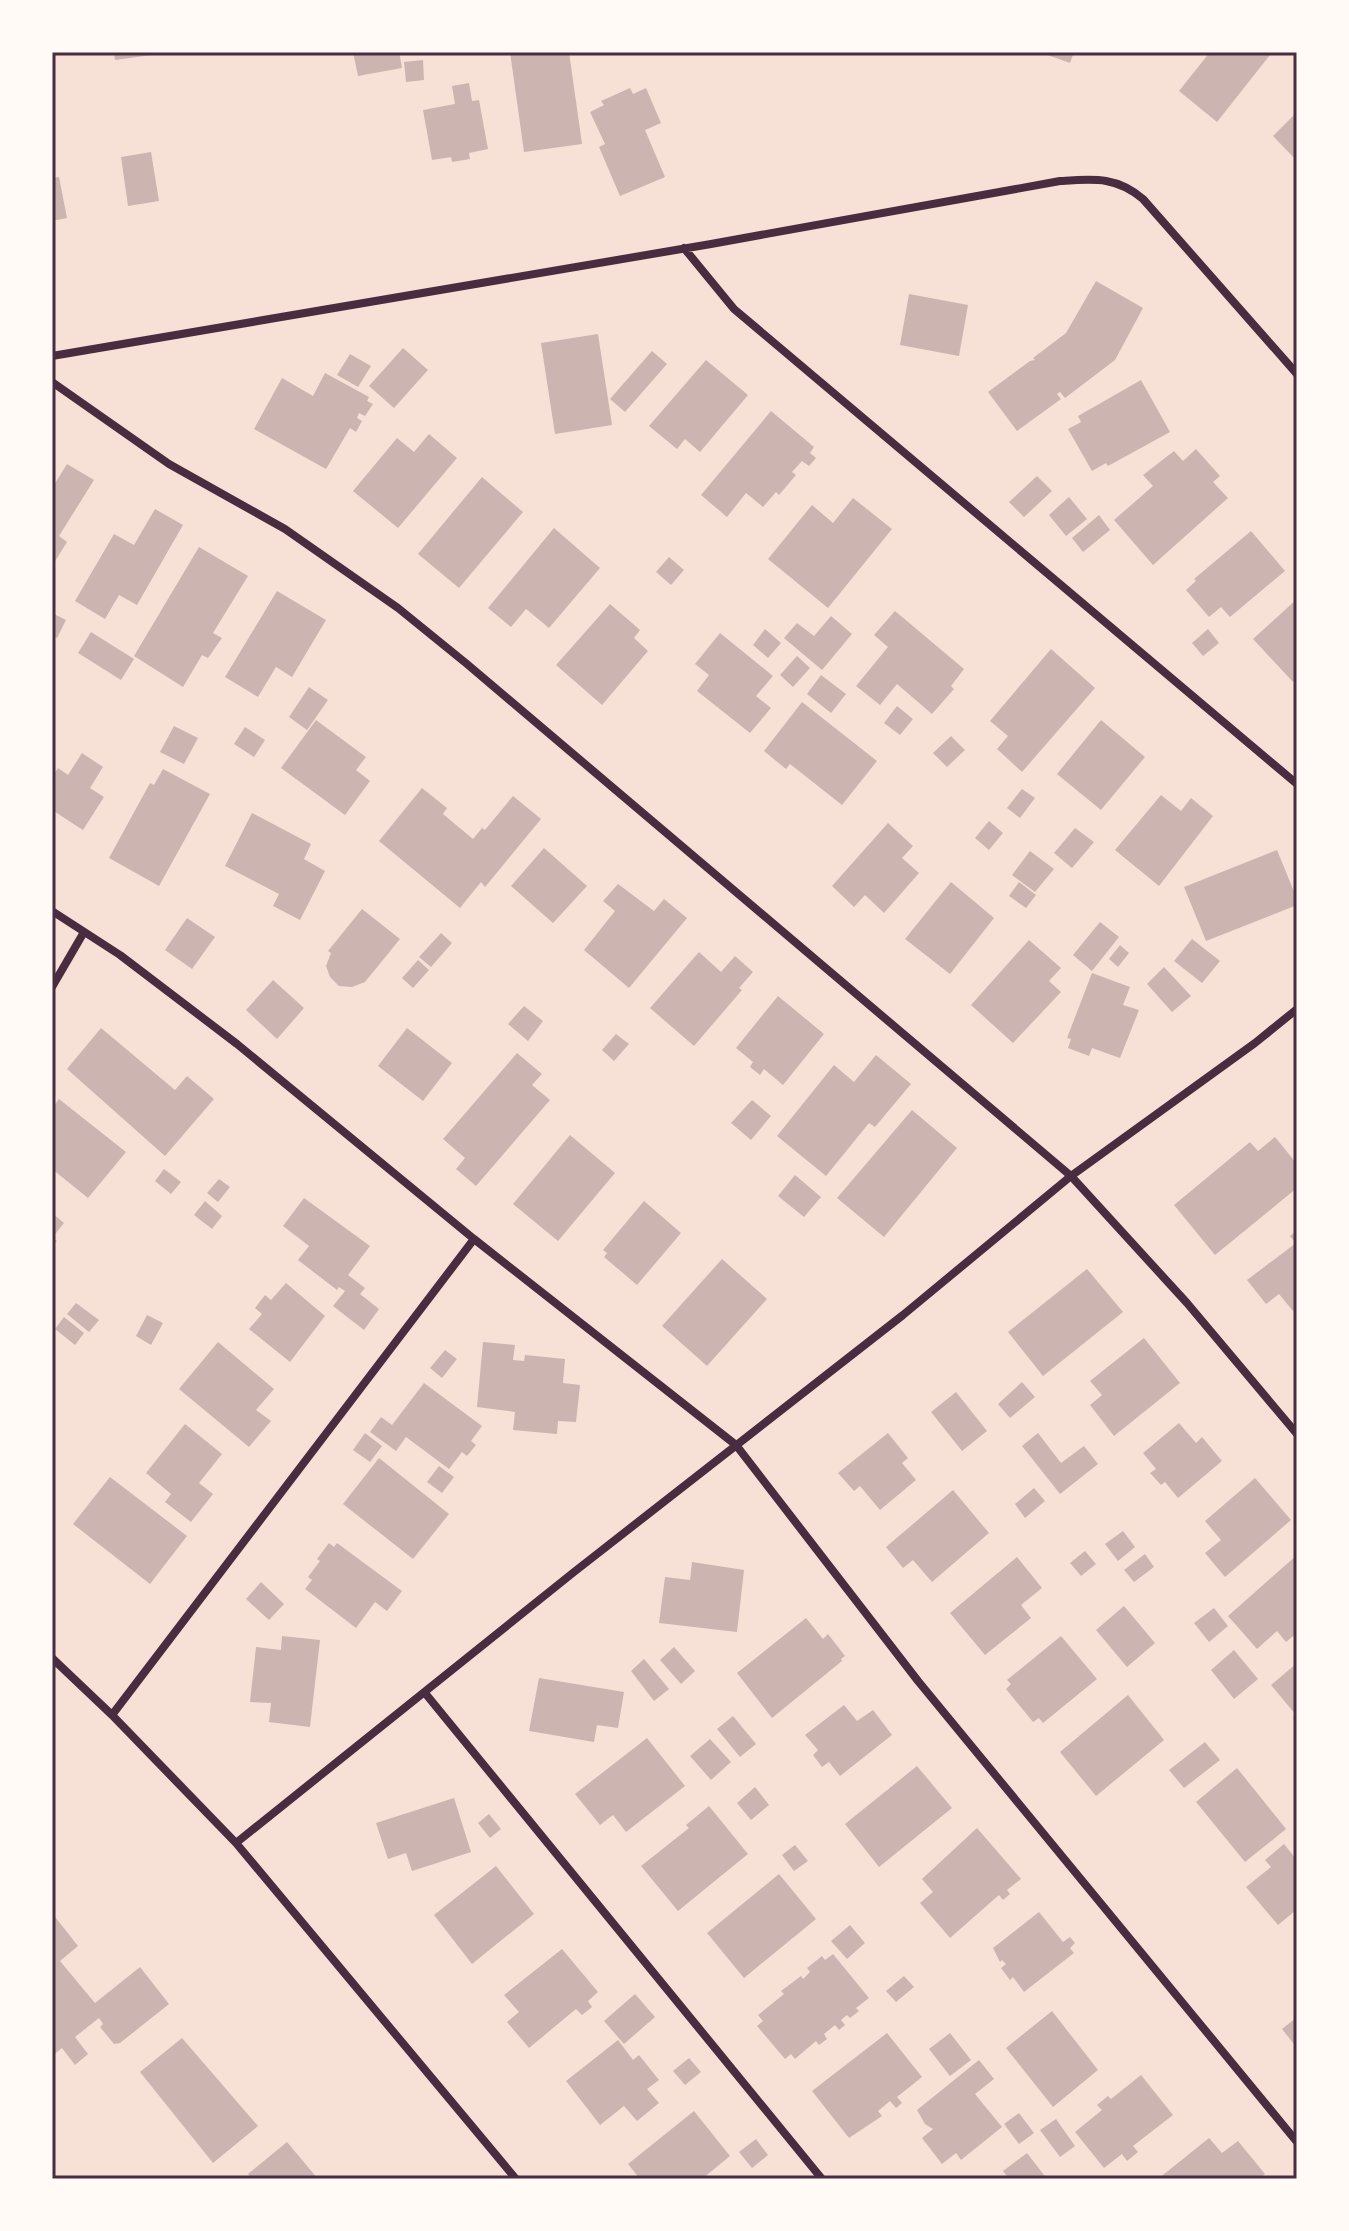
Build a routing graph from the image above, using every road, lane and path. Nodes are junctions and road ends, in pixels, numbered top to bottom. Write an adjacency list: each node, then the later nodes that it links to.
1 (684, 248): 2 (street); 3 (street); 5 (street)
2 (52, 356)
3 (1297, 374)
4 (52, 382): 10 (street)
5 (1297, 784)
6 (52, 911): 7 (street)
7 (84, 932): 8 (street); 11 (street)
8 (52, 987)
9 (1297, 1009): 10 (street)
10 (1071, 1176): 12 (street); 13 (street)
11 (474, 1239): 13 (street); 16 (street)
12 (1297, 1434)
13 (736, 1445): 15 (street); 18 (street)
14 (52, 1658): 16 (street)
15 (425, 1693): 17 (street); 20 (street)
16 (112, 1715): 17 (street)
17 (236, 1843): 19 (street)
18 (1297, 2142)
19 (516, 2179)
20 (822, 2179)

